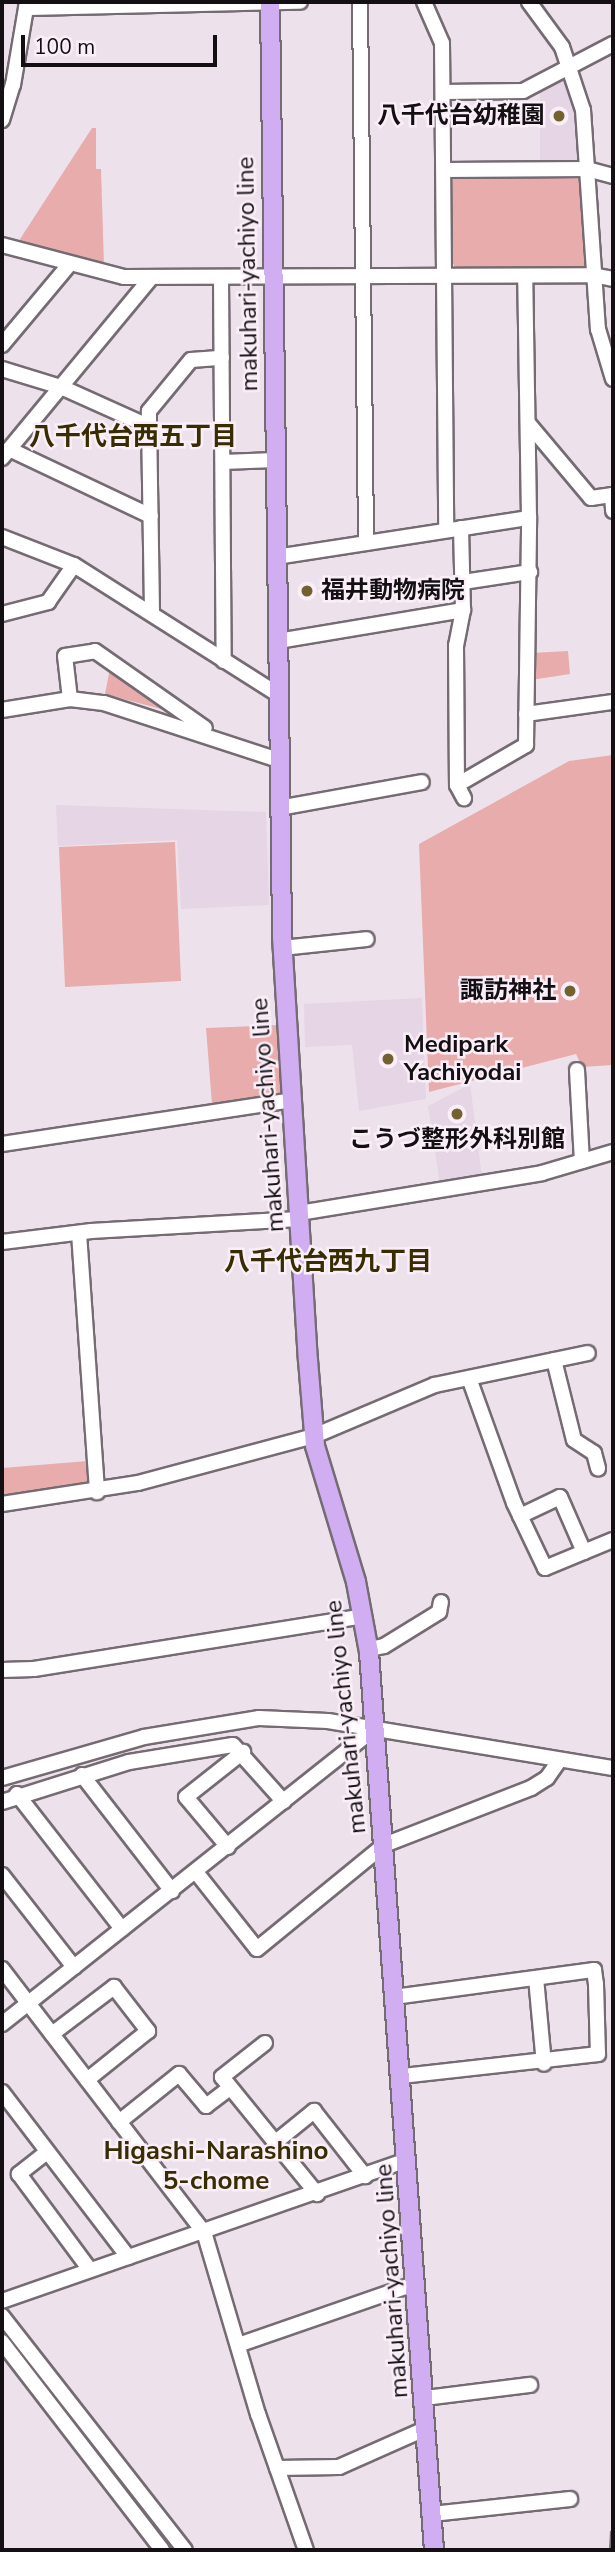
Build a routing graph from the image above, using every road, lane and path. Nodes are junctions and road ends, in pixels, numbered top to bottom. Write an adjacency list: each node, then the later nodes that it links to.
1 (300, 2): 5 (street)
2 (360, 2): 17 (street)
3 (424, 2): 9 (street)
4 (529, 2): 8 (street)
5 (270, 3): 6 (street); 22 (main road, makuhari-yachiyo line)
6 (27, 5): 10 (street)
7 (613, 44): 8 (street)
8 (571, 66): 9 (street); 11 (street)
9 (443, 92): 12 (street)
10 (2, 120)
11 (587, 169): 12 (street); 13 (street); 16 (street)
12 (444, 170): 18 (street)
13 (613, 176)
14 (2, 246): 15 (street)
15 (69, 265): 20 (street); 24 (street)
16 (593, 275): 19 (street); 23 (street); 28 (street)
17 (363, 276): 18 (street); 22 (street); 41 (street)
18 (446, 276): 19 (street); 39 (street)
19 (526, 276): 30 (street)
20 (151, 278): 21 (street); 29 (street)
21 (221, 278): 22 (street); 26 (street)
22 (272, 278): 33 (main road, makuhari-yachiyo line)
23 (613, 279)
24 (9, 325): 25 (street)
25 (2, 345)
26 (222, 358): 31 (street); 34 (street)
27 (2, 369): 29 (street)
28 (613, 379)
29 (61, 387): 31 (street); 32 (street)
30 (528, 423): 35 (street); 38 (street)
31 (150, 427): 37 (street)
32 (5, 452): 37 (street)
33 (275, 460): 34 (street); 42 (main road, makuhari-yachiyo line)
34 (223, 462): 50 (street)
35 (613, 495): 36 (street)
36 (613, 512)
37 (151, 516): 47 (street)
38 (529, 517): 39 (street); 44 (street)
39 (454, 529): 41 (street); 45 (street)
40 (2, 537): 43 (street)
41 (366, 543): 42 (street)
42 (276, 557): 49 (main road, makuhari-yachiyo line)
43 (74, 565): 47 (street); 48 (street)
44 (530, 572): 45 (street); 55 (street)
45 (463, 582): 46 (street)
46 (463, 610): 49 (street); 55 (street)
47 (152, 611): 50 (street)
48 (2, 614)
49 (278, 641): 51 (main road, makuhari-yachiyo line)
50 (224, 661): 51 (street)
51 (278, 694): 57 (main road, makuhari-yachiyo line)
52 (70, 699): 54 (street); 56 (street); 56 (street)
53 (613, 702): 55 (street)
54 (2, 710)
55 (526, 715)
56 (216, 736): 57 (street)
57 (278, 760): 59 (main road, makuhari-yachiyo line)
58 (422, 782): 59 (street)
59 (279, 808): 61 (main road, makuhari-yachiyo line)
60 (367, 939): 61 (street)
61 (282, 948): 63 (main road, makuhari-yachiyo line)
62 (577, 1070): 66 (street)
63 (292, 1100): 64 (street); 67 (main road, makuhari-yachiyo line)
64 (2, 1144)
65 (613, 1152): 66 (street)
66 (582, 1161): 67 (street)
67 (299, 1216): 68 (street); 73 (main road, makuhari-yachiyo line)
68 (79, 1233): 69 (street); 75 (street)
69 (2, 1242)
70 (588, 1353): 71 (street)
71 (554, 1360): 72 (street); 74 (street)
72 (469, 1378): 73 (street); 77 (street)
73 (314, 1436): 75 (street); 81 (main road, makuhari-yachiyo line)
74 (598, 1468)
75 (97, 1492): 76 (street)
76 (2, 1504)
77 (520, 1516): 79 (street); 79 (street)
78 (613, 1540): 79 (street)
79 (584, 1552)
80 (441, 1602): 82 (street)
81 (365, 1616): 82 (main road, makuhari-yachiyo line); 83 (street)
82 (369, 1649): 84 (main road, makuhari-yachiyo line)
83 (2, 1670)
84 (375, 1728): 86 (street); 89 (street); 92 (street); 93 (main road, makuhari-yachiyo line)
85 (243, 1752): 88 (street); 92 (street); 94 (street)
86 (558, 1762): 87 (street); 93 (street)
87 (613, 1768)
88 (82, 1775): 90 (street); 97 (street)
89 (2, 1778)
90 (17, 1794): 91 (street); 98 (street)
91 (2, 1802)
92 (284, 1802): 94 (street)
93 (384, 1845): 95 (street); 102 (main road, makuhari-yachiyo line)
94 (228, 1847): 95 (street)
95 (196, 1872): 97 (street)
96 (2, 1875): 99 (street)
97 (172, 1891): 98 (street)
98 (122, 1929): 99 (street)
99 (75, 1967): 103 (street)
100 (2, 1969): 103 (street)
101 (536, 1978): 102 (street); 107 (street); 107 (street)
102 (394, 1997): 108 (main road, makuhari-yachiyo line)
103 (28, 2003): 104 (street); 105 (street)
104 (2, 2024)
105 (52, 2034): 109 (street); 109 (street)
106 (265, 2043): 110 (street)
107 (544, 2064): 108 (street)
108 (401, 2076): 115 (main road, makuhari-yachiyo line)
109 (87, 2080): 112 (street)
110 (230, 2088): 112 (street); 113 (street)
111 (2, 2092): 114 (street)
112 (119, 2122): 118 (street)
113 (277, 2141): 116 (street); 117 (street)
114 (47, 2152): 119 (street); 120 (street)
115 (408, 2160): 116 (street); 121 (main road, makuhari-yachiyo line)
116 (365, 2176): 117 (street)
117 (317, 2194): 118 (street)
118 (204, 2232): 119 (street); 125 (street)
119 (128, 2257): 120 (street)
120 (90, 2270): 122 (street)
121 (417, 2283): 125 (street); 127 (main road, makuhari-yachiyo line)
122 (2, 2301)
123 (2, 2316): 133 (street)
124 (2, 2342): 132 (street)
125 (238, 2345): 129 (street)
126 (530, 2385): 127 (street)
127 (425, 2398): 128 (main road, makuhari-yachiyo line)
128 (427, 2427): 129 (street); 131 (main road, makuhari-yachiyo line)
129 (277, 2468): 134 (street)
130 (570, 2499): 131 (street)
131 (432, 2514): 135 (main road, makuhari-yachiyo line)
132 (162, 2550)
133 (185, 2550)
134 (306, 2550)
135 (434, 2550)

